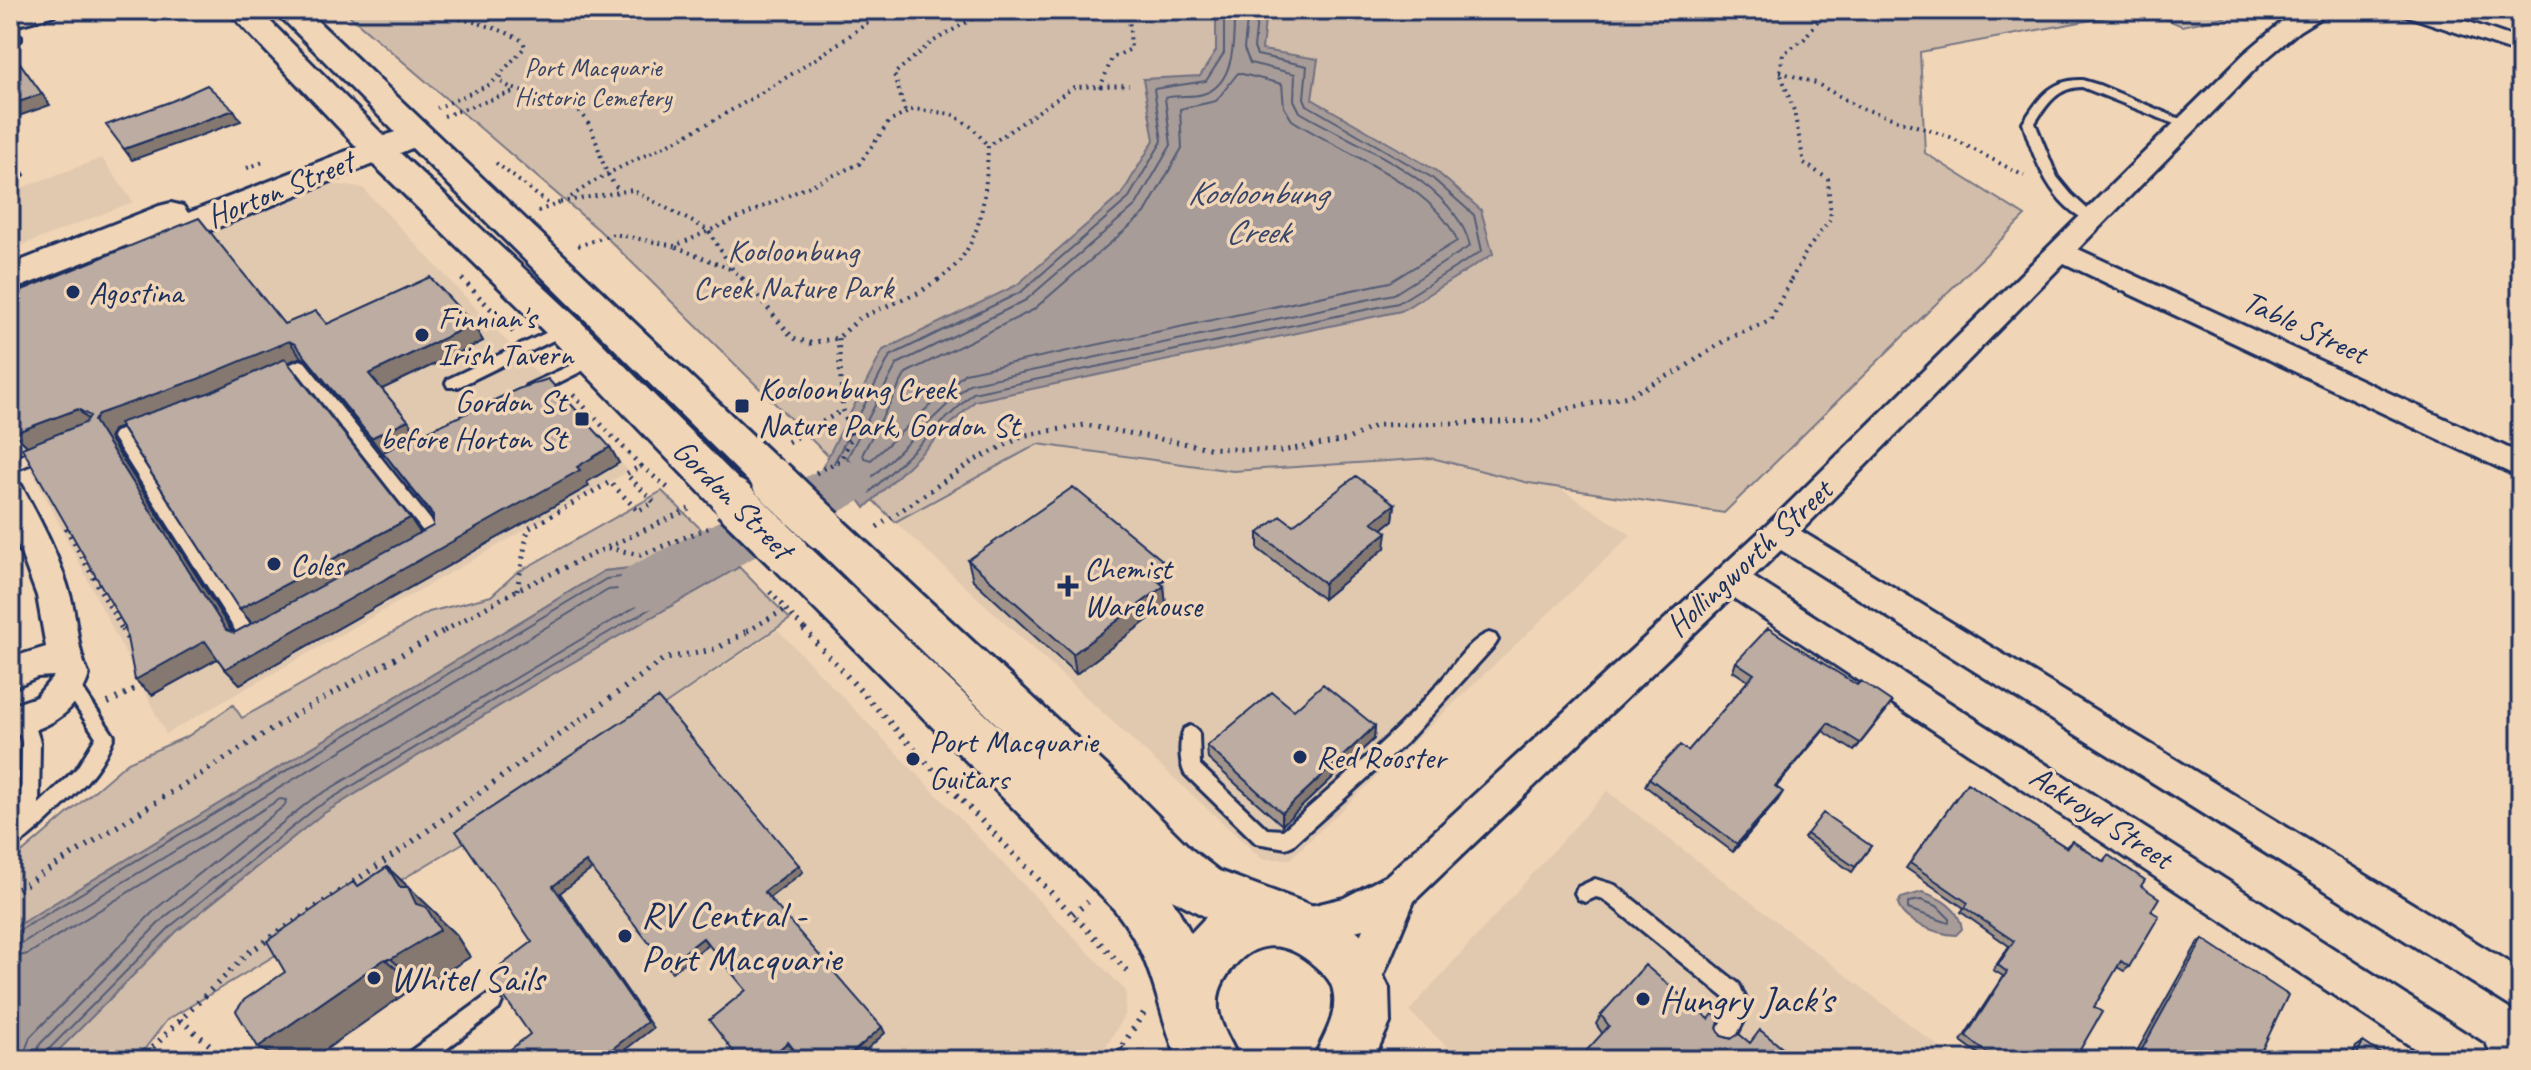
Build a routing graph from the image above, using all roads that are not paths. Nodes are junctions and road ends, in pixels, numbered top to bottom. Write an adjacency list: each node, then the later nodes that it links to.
1 (47, 10): 6 (street)
2 (242, 10): 10 (main road, Gordon Street)
3 (289, 10): 8 (main road, Gordon Street)
4 (2322, 10): 9 (street, Hollingworth Street)
5 (2413, 10): 7 (street)
6 (18, 25)
7 (2521, 47)
8 (426, 120): 10 (main road, Horton Street); 25 (main road, Gordon Street, bridge)
9 (2186, 124): 11 (street, Hollingworth Street); 11 (lane)
10 (373, 143): 13 (main road); 14 (main road, Horton Street); 15 (main road, Gordon Street)
11 (2091, 218): 12 (street, Hollingworth Street)
12 (2059, 250): 22 (street, Table Street); 24 (street, Hollingworth Street)
13 (10, 279)
14 (10, 300)
15 (565, 329): 16 (main road, Gordon Street); 17 (lane)
16 (595, 359): 18 (lane); 25 (main road, Gordon Street, bridge)
17 (453, 383)
18 (521, 395)
19 (67, 443): 21 (lane)
20 (384, 463): 20 (lane)
21 (10, 466)
22 (2521, 467)
23 (10, 493): 28 (street)
24 (1779, 533): 26 (street, Hollingworth Street); 37 (street)
25 (793, 558): 36 (main road, Gordon Street); 40 (main road, Gordon Street)
26 (1730, 579): 34 (street, Hollingworth Street); 43 (street, Ackroyd Street)
27 (1489, 640): 31 (lane)
28 (67, 673): 29 (street); 30 (street); 32 (lane)
29 (10, 675)
30 (14, 721): 32 (lane)
31 (1190, 734)
32 (29, 825): 33 (lane)
33 (10, 840)
34 (1400, 889): 36 (street, Hollingworth Street); 39 (street, Hollingworth Street)
35 (1585, 893): 41 (lane)
36 (1288, 922): 39 (main road, Gordon Street); 40 (main road)
37 (2521, 993)
38 (492, 1002): 42 (lane)
39 (1361, 1030)
40 (1182, 1031)
41 (1723, 1036)
42 (415, 1060)
43 (2469, 1060)

